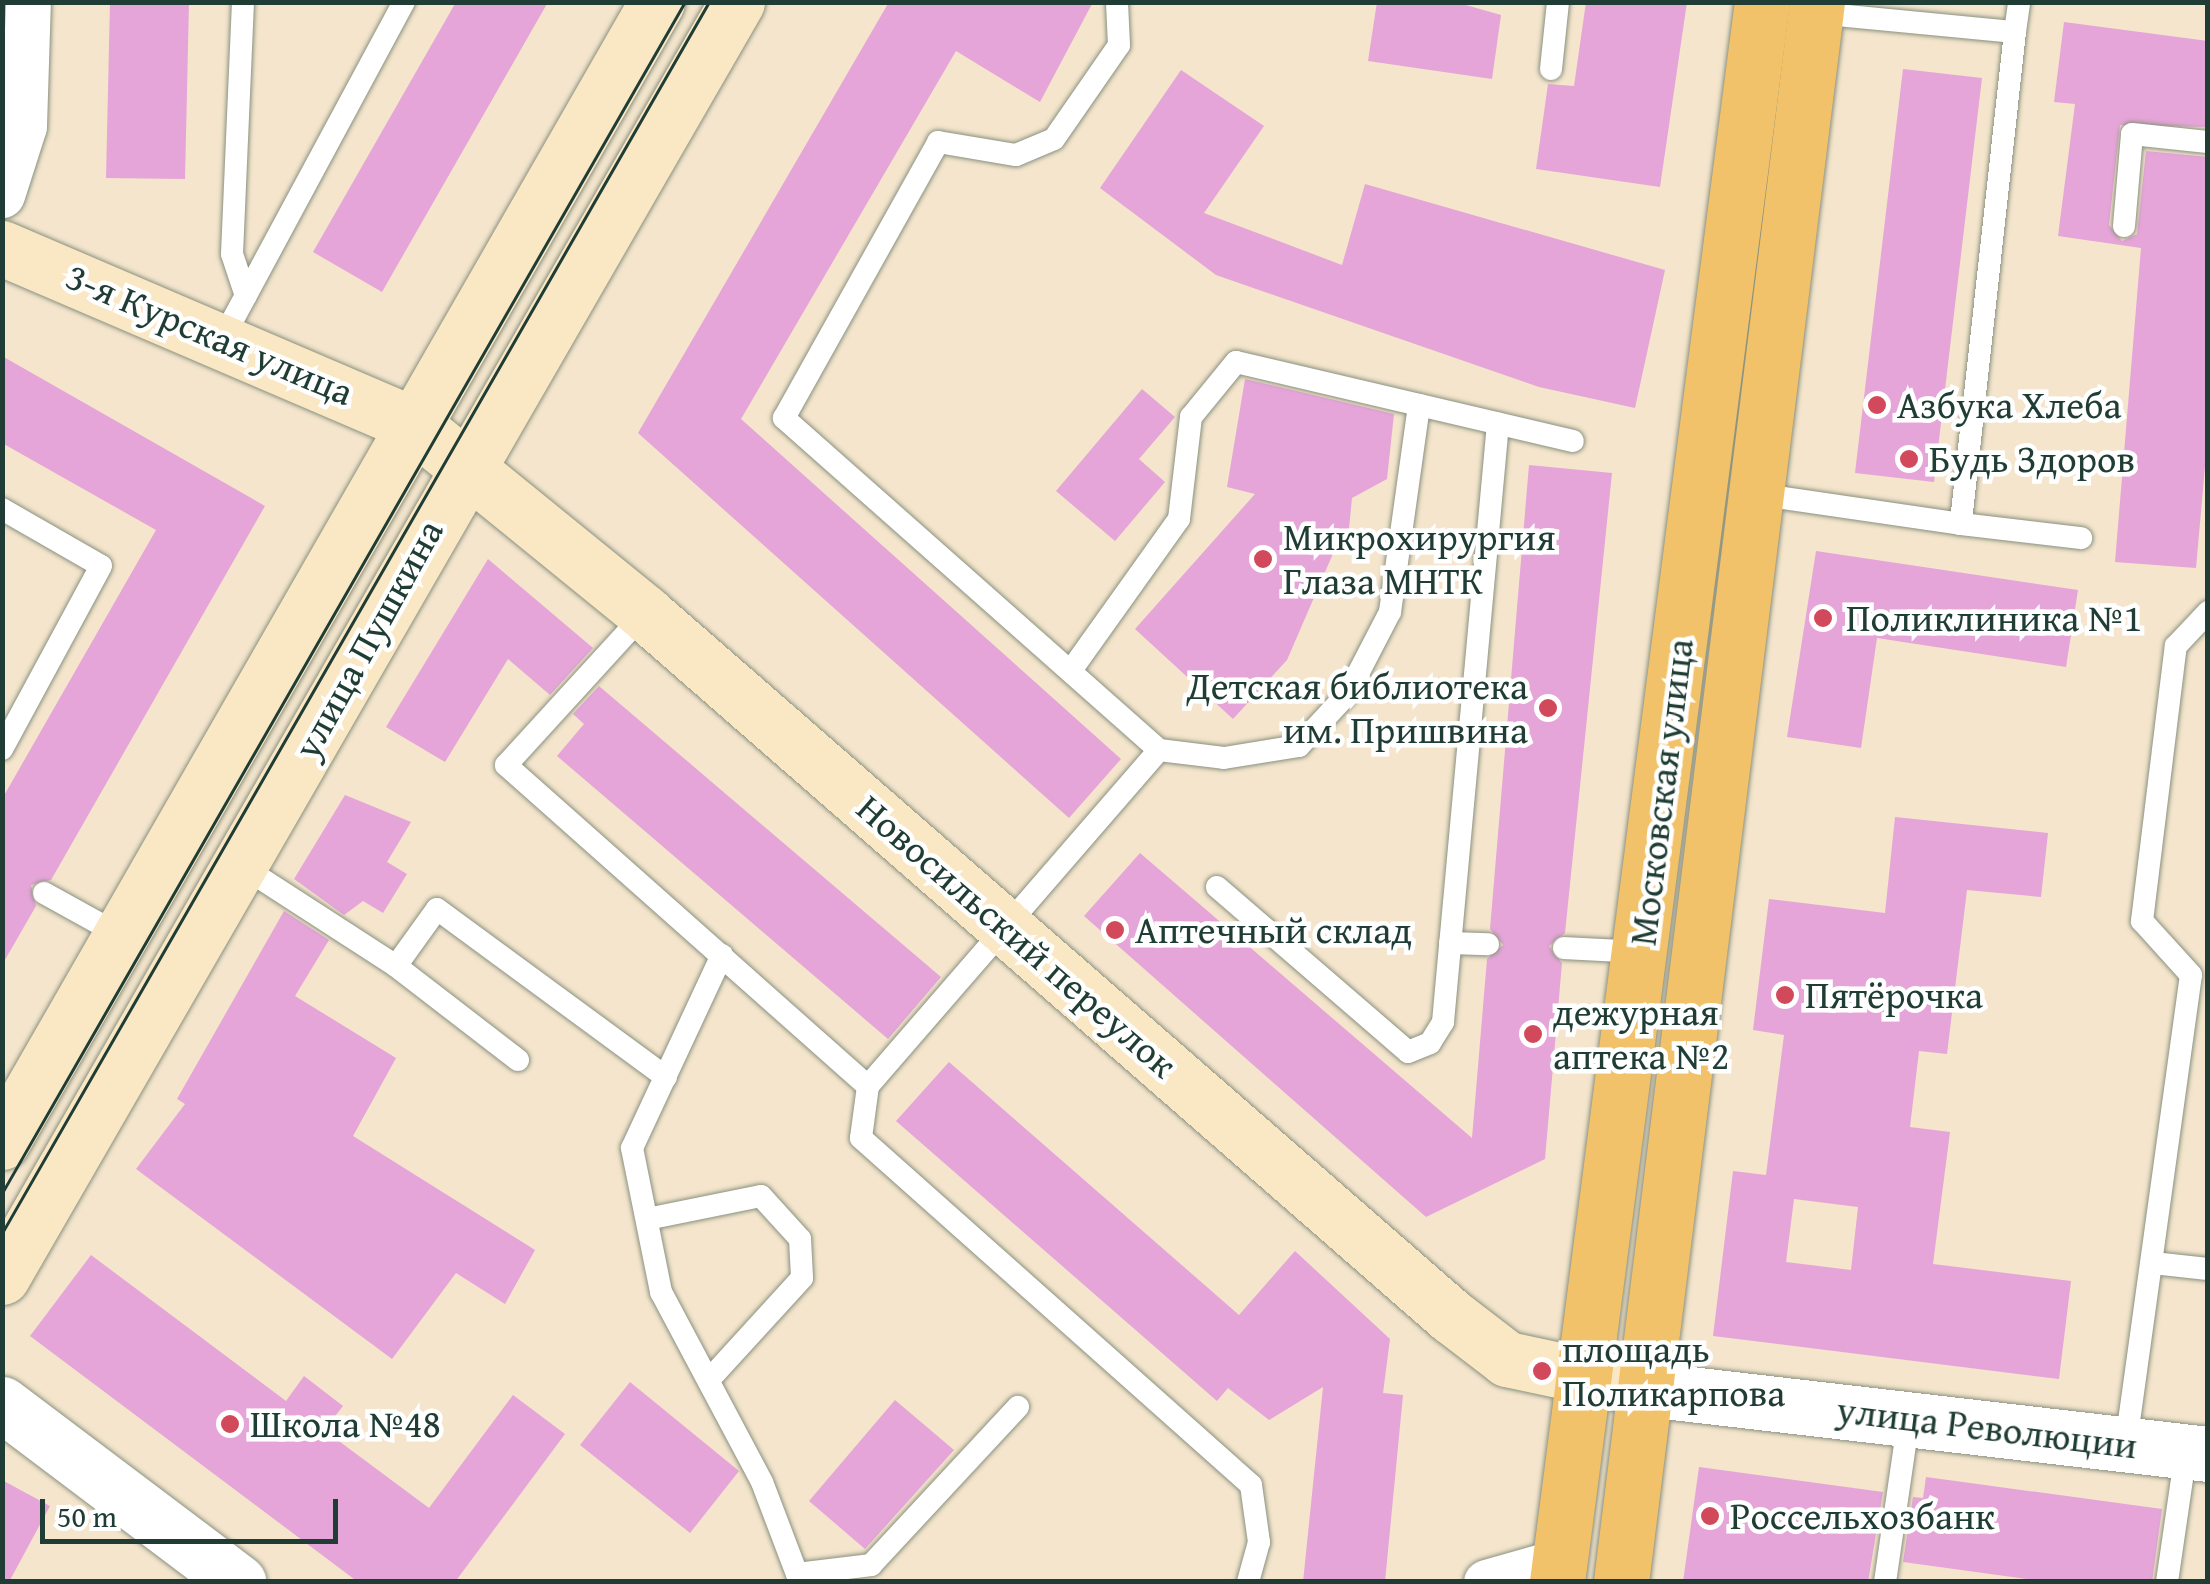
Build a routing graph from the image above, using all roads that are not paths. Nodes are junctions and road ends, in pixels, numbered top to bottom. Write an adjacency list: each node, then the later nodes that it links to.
1 (28, 2): 14 (street)
2 (243, 2): 17 (lane)
3 (404, 2): 17 (lane)
4 (657, 2): 20 (main road, улица Пушкина)
5 (737, 2): 22 (main road, улица Пушкина)
6 (1117, 2): 29 (lane)
7 (1558, 2): 12 (lane)
8 (1762, 2): 40 (main road, Московская улица)
9 (2020, 2): 11 (lane)
10 (1816, 8): 11 (lane); 23 (main road, Московская улица)
11 (2016, 32): 25 (lane)
12 (1551, 69)
13 (2208, 142): 15 (lane)
14 (2, 194)
15 (2124, 226)
16 (2, 248): 17 (main road, 3-я Курская улица)
17 (234, 316): 20 (main road, 3-я Курская улица)
18 (1419, 405): 19 (lane); 29 (lane); 31 (lane)
19 (1498, 424): 21 (lane); 37 (lane)
20 (414, 425): 22 (main road, Новосильский переулок); 36 (main road, улица Пушкина)
21 (1573, 442)
22 (467, 465): 28 (main road, Новосильский переулок); 32 (main road, улица Пушкина)
23 (1756, 494): 25 (lane); 54 (main road, Московская улица)
24 (2, 509): 30 (lane)
25 (1960, 524): 26 (lane)
26 (2080, 538)
27 (2208, 612): 43 (lane)
28 (645, 613): 35 (main road, Новосильский переулок); 41 (lane)
29 (1072, 669): 31 (lane)
30 (2, 749)
31 (1159, 750): 35 (lane)
32 (240, 865): 42 (lane); 51 (main road, улица Пушкина)
33 (1217, 887): 37 (lane)
34 (44, 892): 36 (lane)
35 (1006, 925): 46 (lane); 53 (main road, Новосильский переулок)
36 (120, 935): 47 (main road, улица Пушкина)
37 (1450, 943): 38 (lane)
38 (1488, 944)
39 (1564, 948): 40 (lane)
40 (1641, 952): 53 (main road, Московская улица)
41 (722, 955): 45 (lane); 46 (lane)
42 (396, 966): 44 (lane); 45 (lane)
43 (2200, 976): 49 (lane)
44 (518, 1060)
45 (666, 1077): 48 (lane)
46 (868, 1086): 63 (lane)
47 (2, 1142)
48 (647, 1219): 52 (lane); 52 (lane)
49 (2153, 1263): 50 (lane); 58 (lane)
50 (2208, 1269)
51 (2, 1277)
52 (710, 1380): 61 (lane)
53 (1582, 1382): 54 (main road, Новосильский переулок); 60 (main road, Московская улица)
54 (1647, 1389): 57 (street, улица Революции); 65 (main road, Московская улица)
55 (2, 1404): 62 (street)
56 (1018, 1407): 61 (lane)
57 (1909, 1418): 58 (street, улица Революции); 66 (lane)
58 (2126, 1443): 59 (street, улица Революции)
59 (2197, 1452): 67 (lane)
60 (1559, 1572): 64 (street)
61 (799, 1578)
62 (238, 1582)
63 (1248, 1582)
64 (1486, 1582)
65 (1621, 1582)
66 (1885, 1582)
67 (2168, 1582)

